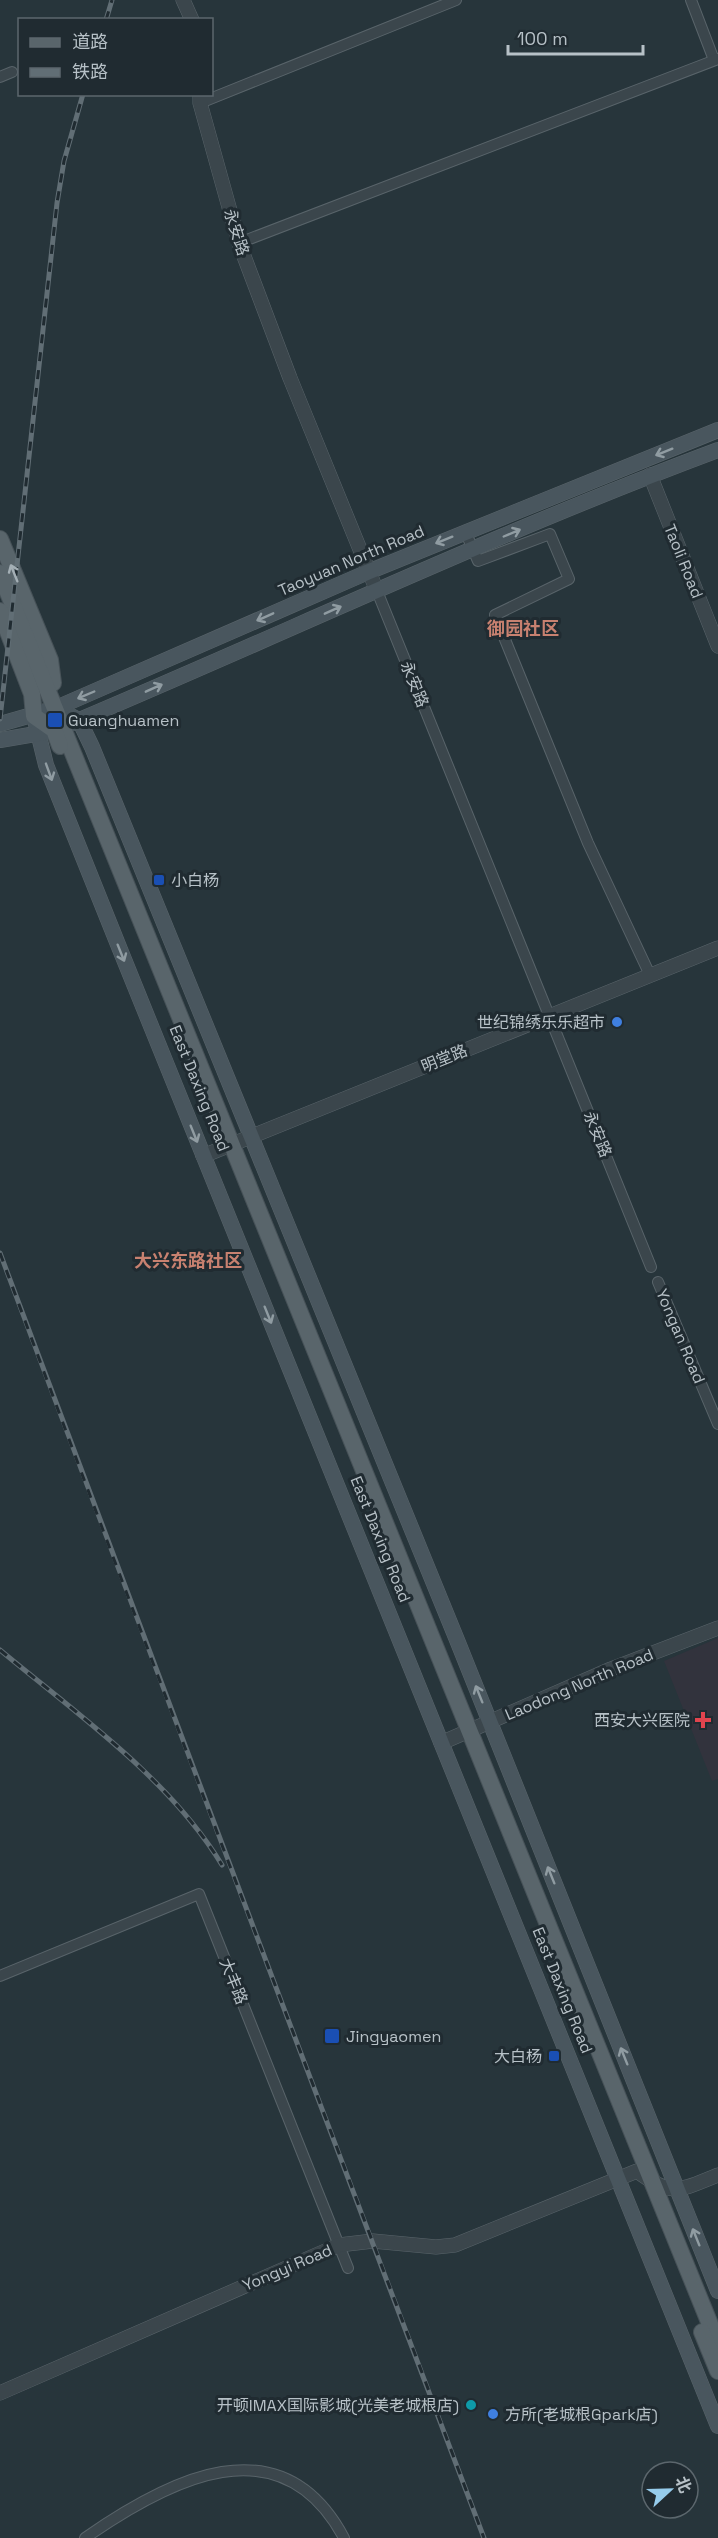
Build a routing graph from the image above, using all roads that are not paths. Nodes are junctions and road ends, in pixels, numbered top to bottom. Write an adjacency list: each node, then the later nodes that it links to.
1 (183, 0): 4 (street)
2 (456, 0): 8 (street)
3 (691, 0): 5 (street)
4 (191, 18)
5 (716, 60): 10 (street)
6 (12, 72): 7 (street)
7 (0, 77)
8 (213, 94)
9 (200, 99): 10 (street, 永安路)
10 (239, 243): 17 (street, 永安路)
11 (718, 430): 14 (main road, Taoyuan North Road, one-way to 14)
12 (718, 450): 13 (main road)
13 (650, 475): 16 (main road, one-way to 13); 22 (street, Taoli Road)
14 (465, 531): 16 (street); 17 (main road, Taoyuan North Road, one-way to 17)
15 (0, 539): 23 (main road, East Daxing Road, one-way to 15)
16 (473, 549): 19 (main road); 30 (street)
17 (368, 572): 19 (street, 永安路); 23 (main road, Taoyuan North Road, one-way to 23)
18 (0, 573): 23 (main road, East Daxing Road)
19 (377, 591): 25 (main road, one-way to 19); 31 (street, 永安路)
20 (0, 611): 24 (main road)
21 (0, 642): 24 (main road)
22 (718, 645)
23 (56, 708): 24 (main road, Taoyuan North Road); 25 (main road); 27 (main road, East Daxing Road)
24 (34, 716): 26 (main road, Taoyuan North Road); 27 (main road)
25 (79, 720): 27 (main road); 32 (main road)
26 (0, 724)
27 (52, 730): 28 (main road); 33 (main road, East Daxing Road); 34 (main road, one-way to 34)
28 (0, 740)
29 (718, 948): 30 (street, 明堂路)
30 (650, 975): 31 (street, 明堂路)
31 (550, 1015): 32 (street, 明堂路); 35 (street, 永安路)
32 (251, 1136): 33 (street, 明堂路); 39 (main road, one-way to 32)
33 (228, 1146): 34 (street, 明堂路); 40 (main road, East Daxing Road)
34 (203, 1156): 41 (main road, one-way to 41)
35 (651, 1267)
36 (658, 1282): 37 (street, Yongan Road)
37 (718, 1424)
38 (718, 1628): 39 (street, Laodong North Road)
39 (490, 1722): 40 (street, Laodong North Road); 47 (main road, one-way to 39)
40 (464, 1733): 41 (street, Laodong North Road); 43 (main road, East Daxing Road); 46 (main road, East Daxing Road)
41 (441, 1743): 45 (main road)
42 (0, 1976): 48 (street, 大丰路)
43 (637, 2171): 45 (street, Yongyi Road); 46 (street); 52 (main road, East Daxing Road)
44 (718, 2175): 47 (street)
45 (617, 2178): 48 (street, Yongyi Road); 54 (main road)
46 (654, 2184): 47 (street); 51 (main road, East Daxing Road)
47 (678, 2191): 50 (main road, one-way to 47)
48 (339, 2245): 49 (street, 大丰路); 53 (street, Yongyi Road)
49 (348, 2268)
50 (718, 2291)
51 (718, 2344)
52 (718, 2371)
53 (0, 2393)
54 (718, 2426)
55 (85, 2538): 56 (street)
56 (344, 2538)

